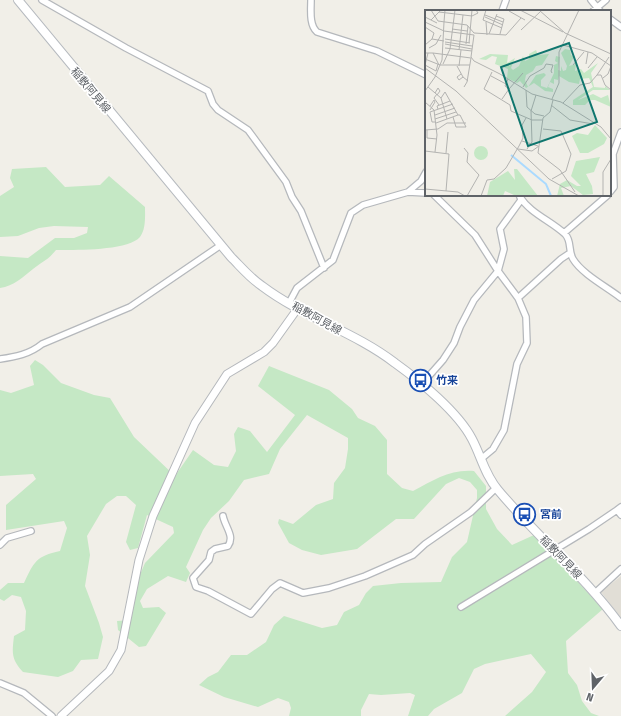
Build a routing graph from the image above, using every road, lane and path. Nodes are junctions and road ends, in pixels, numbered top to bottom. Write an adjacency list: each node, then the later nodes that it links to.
1 (18, 0): 21 (main road, 稲敷阿見線)
2 (42, 0): 23 (street)
3 (311, 0): 11 (street)
4 (506, 0): 7 (street)
5 (591, 0): 8 (street)
6 (606, 0): 8 (street)
7 (502, 10)
8 (596, 10)
9 (611, 20): 10 (street)
10 (621, 27)
11 (425, 74)
12 (621, 132): 14 (street)
13 (425, 174): 15 (street)
14 (611, 191)
15 (408, 192): 16 (street); 23 (street)
16 (425, 193)
17 (435, 196): 24 (street)
18 (607, 196): 20 (street)
19 (520, 197): 20 (street); 24 (street)
20 (564, 233): 22 (street)
21 (221, 245): 27 (main road, 稲敷阿見線); 29 (street)
22 (570, 253): 25 (street); 26 (street)
23 (324, 268): 27 (street)
24 (498, 271): 25 (street); 30 (street)
25 (518, 298): 31 (street)
26 (621, 298)
27 (289, 303): 28 (main road, 稲敷阿見線)
28 (298, 308): 30 (main road, 稲敷阿見線); 45 (street)
29 (0, 359)
30 (421, 385): 31 (main road, 稲敷阿見線)
31 (481, 459): 32 (main road, 稲敷阿見線)
32 (496, 488): 35 (street); 38 (main road, 稲敷阿見線)
33 (619, 508): 34 (street); 38 (street)
34 (621, 515)
35 (223, 516)
36 (31, 531): 37 (street)
37 (0, 545)
38 (555, 549): 40 (main road, 稲敷阿見線); 41 (street)
39 (621, 569): 40 (street)
40 (595, 593): 42 (main road, 稲敷阿見線)
41 (461, 607)
42 (621, 626)
43 (0, 683): 44 (street)
44 (52, 716)
45 (61, 716)

